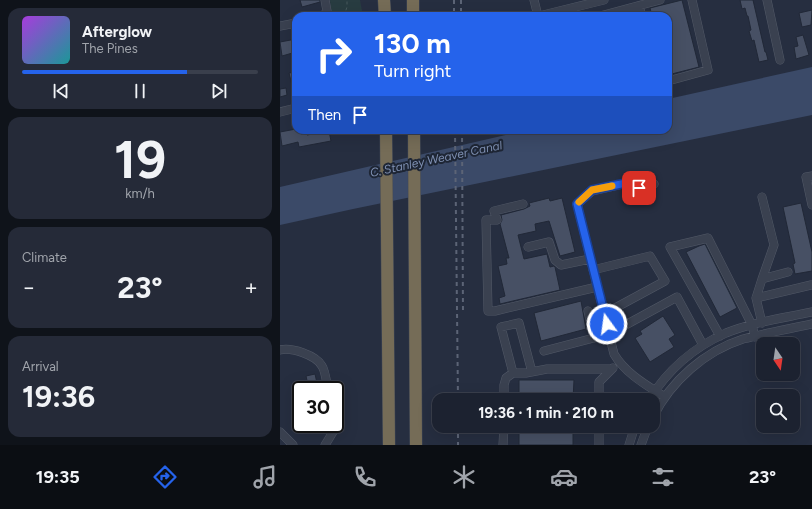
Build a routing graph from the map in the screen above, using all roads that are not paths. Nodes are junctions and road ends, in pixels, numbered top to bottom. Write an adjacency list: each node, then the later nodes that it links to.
1 (325, 0): 11 (street)
2 (384, 0): 12 (highway)
3 (413, 0): 13 (highway)
4 (534, 0): 14 (street)
5 (604, 0): 9 (street)
6 (660, 0): 10 (street)
7 (692, 0): 21 (street)
8 (767, 0): 20 (street)
9 (575, 4): 15 (street)
10 (639, 6): 16 (street); 17 (street)
11 (326, 12)
12 (385, 12)
13 (413, 12)
14 (538, 12)
15 (551, 12)
16 (616, 12)
17 (641, 12)
18 (292, 24): 19 (street)
19 (280, 26)
20 (780, 60)
21 (672, 80)
22 (292, 109): 23 (street)
23 (280, 112)
24 (386, 134): 70 (highway)
25 (414, 134): 71 (highway)
26 (812, 176): 30 (street)
27 (654, 184): 32 (street)
28 (762, 197): 35 (street)
29 (523, 204): 37 (street)
30 (812, 205)
31 (528, 247): 32 (street)
32 (590, 259): 33 (street)
33 (593, 270): 37 (street); 41 (street)
34 (788, 272): 35 (street)
35 (762, 279): 38 (street)
36 (811, 285): 38 (street)
37 (598, 287): 41 (street)
38 (756, 298): 42 (street)
39 (588, 311): 48 (street)
40 (812, 312): 42 (street)
41 (604, 314): 45 (street)
42 (762, 323): 44 (street)
43 (812, 324): 47 (street)
44 (752, 325): 46 (street); 46 (street); 47 (street)
45 (609, 334): 48 (street); 49 (street); 52 (street)
46 (720, 336): 49 (street)
47 (755, 337): 60 (street)
48 (594, 338): 51 (street)
49 (704, 345): 57 (street)
50 (280, 350): 56 (street)
51 (544, 351)
52 (620, 364): 53 (street); 57 (street)
53 (611, 369): 54 (street); 59 (street)
54 (532, 372): 55 (street); 55 (street)
55 (513, 373): 58 (street)
56 (326, 381)
57 (655, 391): 60 (street)
58 (504, 393)
59 (599, 393)
60 (665, 397): 61 (street)
61 (660, 405)
62 (280, 432): 68 (street)
63 (332, 433): 69 (street)
64 (504, 433): 72 (street)
65 (599, 433): 73 (street)
66 (633, 433): 74 (street)
67 (645, 433): 75 (street)
68 (293, 445)
69 (325, 445)
70 (389, 445)
71 (416, 445)
72 (503, 445)
73 (599, 445)
74 (629, 445)
75 (641, 445)

